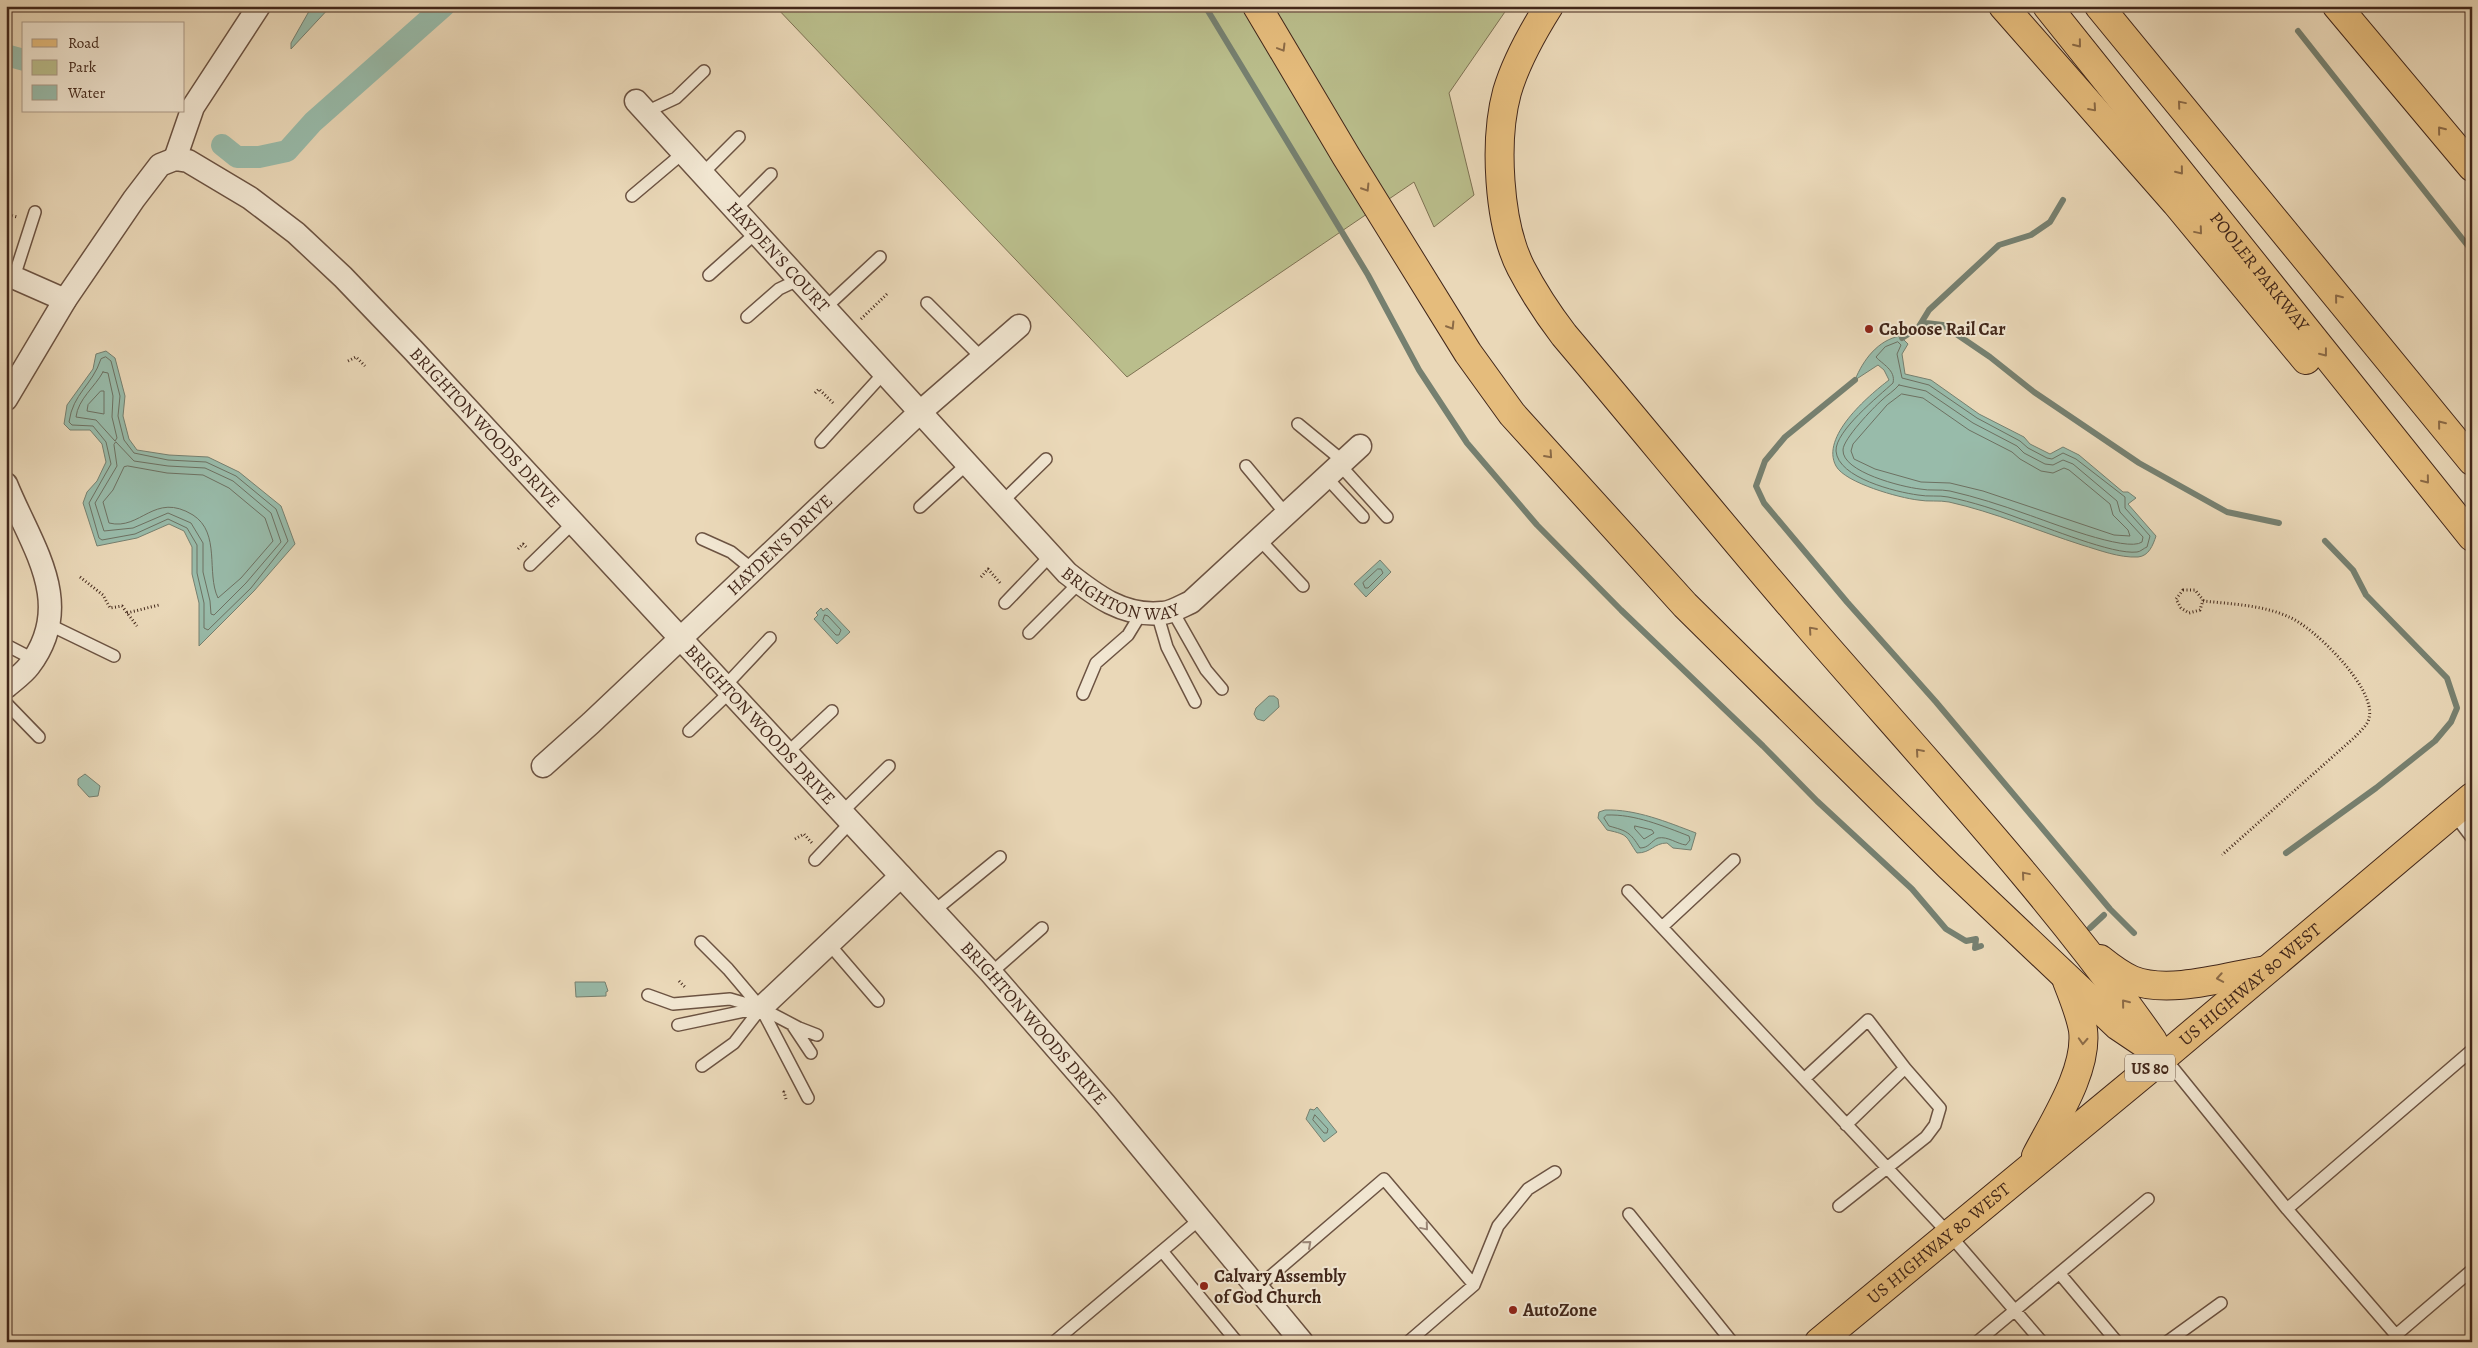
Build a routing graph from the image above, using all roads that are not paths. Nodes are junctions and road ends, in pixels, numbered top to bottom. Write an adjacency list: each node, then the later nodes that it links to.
1 (259, 6): 12 (street)
2 (1257, 6): 93 (main road, one-way to 93)
3 (1549, 6): 90 (main road, one-way to 3)
4 (2003, 6): 36 (main road, one-way to 36)
5 (2047, 6): 36 (main road, POOLER PARKWAY, one-way to 36)
6 (2099, 6): 38 (main road, one-way to 6)
7 (2337, 6): 13 (main road, one-way to 7)
8 (704, 71): 9 (lane)
9 (641, 107): 11 (street, HAYDEN'S COURT)
10 (739, 137): 14 (lane)
11 (683, 154): 14 (street, HAYDEN'S COURT); 16 (lane)
12 (175, 159): 24 (street); 47 (street, BRIGHTON WOODS DRIVE)
13 (2472, 167)
14 (702, 174): 17 (street, HAYDEN'S COURT)
15 (771, 174): 17 (lane)
16 (632, 196)
17 (735, 210): 19 (street, HAYDEN'S COURT)
18 (35, 212): 21 (lane)
19 (756, 233): 22 (lane); 23 (street, HAYDEN'S COURT)
20 (880, 258): 26 (lane)
21 (10, 275): 24 (street)
22 (709, 276)
23 (798, 280): 26 (street, HAYDEN'S COURT); 27 (lane)
24 (65, 300): 31 (street)
25 (927, 303): 29 (lane)
26 (824, 309): 30 (street, HAYDEN'S COURT)
27 (747, 316)
28 (1019, 326): 29 (street, HAYDEN'S DRIVE)
29 (982, 358): 32 (street, HAYDEN'S DRIVE)
30 (883, 374): 32 (street, HAYDEN'S COURT); 34 (lane)
31 (6, 399)
32 (919, 414): 39 (street, BRIGHTON WAY); 53 (street, HAYDEN'S DRIVE)
33 (1298, 424): 37 (lane)
34 (821, 442)
35 (1046, 459): 42 (lane)
36 (2409, 459): 48 (main road, POOLER PARKWAY, one-way to 48)
37 (1342, 462): 44 (street, BRIGHTON WAY); 45 (lane); 46 (lane)
38 (2472, 462)
39 (966, 465): 42 (street, BRIGHTON WAY); 43 (lane)
40 (1246, 466): 44 (lane)
41 (6, 484): 58 (street)
42 (1001, 503): 51 (street, BRIGHTON WAY)
43 (920, 507)
44 (1286, 514): 49 (street, BRIGHTON WAY)
45 (1363, 517)
46 (1387, 517)
47 (573, 523): 52 (lane); 60 (street, BRIGHTON WOODS DRIVE)
48 (2472, 537)
49 (1259, 538): 55 (lane); 57 (street, BRIGHTON WAY)
50 (702, 539): 53 (lane)
51 (1050, 556): 54 (street, BRIGHTON WAY); 56 (lane)
52 (530, 565)
53 (752, 569): 60 (street, HAYDEN'S DRIVE)
54 (1079, 583): 57 (street, BRIGHTON WAY); 59 (lane)
55 (1303, 586)
56 (1008, 599)
57 (1157, 612): 67 (lane); 68 (lane); 69 (lane)
58 (50, 625): 63 (lane); 64 (street)
59 (1029, 633)
60 (680, 637): 66 (street, BRIGHTON WOODS DRIVE); 75 (street, HAYDEN'S DRIVE)
61 (770, 638): 66 (lane)
62 (6, 644): 64 (lane)
63 (114, 656)
64 (34, 659): 65 (street)
65 (6, 687)
66 (728, 689): 72 (lane); 74 (street, BRIGHTON WOODS DRIVE)
67 (1222, 689)
68 (1083, 694)
69 (1195, 702)
70 (6, 703): 73 (lane)
71 (832, 710): 74 (lane)
72 (689, 731)
73 (39, 737)
74 (787, 753): 78 (street, BRIGHTON WOODS DRIVE)
75 (543, 766)
76 (889, 766): 78 (lane)
77 (2462, 805): 79 (lane); 91 (main road, US HIGHWAY 80 WEST / US 80)
78 (846, 817): 81 (lane); 83 (street, BRIGHTON WOODS DRIVE)
79 (2472, 838)
80 (1000, 857): 85 (lane)
81 (815, 860)
82 (1734, 860): 86 (lane)
83 (901, 876): 85 (street, BRIGHTON WOODS DRIVE); 89 (street)
84 (1628, 891): 86 (lane)
85 (934, 911): 92 (street, BRIGHTON WOODS DRIVE)
86 (1662, 927): 105 (lane)
87 (1042, 928): 92 (lane)
88 (701, 942): 96 (lane)
89 (829, 944): 95 (lane); 96 (street)
90 (2084, 946): 91 (main road, one-way to 90); 102 (main road, one-way to 90)
91 (2268, 969): 102 (main road, US HIGHWAY 80 WEST / US 80)
92 (991, 973): 115 (street, BRIGHTON WOODS DRIVE)
93 (2066, 977): 102 (main road); 108 (main road, one-way to 108)
94 (648, 995): 96 (lane)
95 (878, 1001)
96 (761, 1008): 97 (lane); 98 (lane); 103 (lane); 106 (lane)
97 (678, 1025)
98 (792, 1025): 99 (lane); 101 (lane)
99 (817, 1035)
100 (2472, 1050): 113 (lane)
101 (811, 1054)
102 (2164, 1056): 108 (main road, US HIGHWAY 80 WEST / US 80); 113 (lane)
103 (702, 1066)
104 (1906, 1068): 105 (lane); 107 (lane); 109 (lane)
105 (1804, 1079): 107 (lane)
106 (808, 1098)
107 (1846, 1125): 109 (lane)
108 (2031, 1166): 116 (main road, US HIGHWAY 80 WEST / US 80)
109 (1888, 1169): 112 (lane); 116 (lane)
110 (1554, 1172): 120 (lane)
111 (2148, 1199): 119 (lane)
112 (1839, 1206)
113 (2287, 1209): 124 (lane)
114 (1629, 1214): 130 (lane)
115 (1200, 1219): 117 (lane); 121 (street, BRIGHTON WOODS DRIVE)
116 (1949, 1234): 123 (lane); 131 (main road, US HIGHWAY 80 WEST / US 80)
117 (1162, 1251): 126 (lane); 127 (lane)
118 (2472, 1270): 124 (lane)
119 (2060, 1274): 123 (lane); 133 (lane)
120 (1474, 1285): 121 (lane, one-way to 120); 129 (lane)
121 (1258, 1287): 128 (street, BRIGHTON WOODS DRIVE)
122 (2221, 1303): 134 (lane)
123 (2016, 1311): 125 (lane); 132 (lane)
124 (2398, 1338)
125 (1982, 1340)
126 (1054, 1342)
127 (1237, 1342)
128 (1302, 1342)
129 (1408, 1342)
130 (1732, 1342)
131 (1819, 1342)
132 (2042, 1342)
133 (2117, 1342)
134 (2167, 1342)

